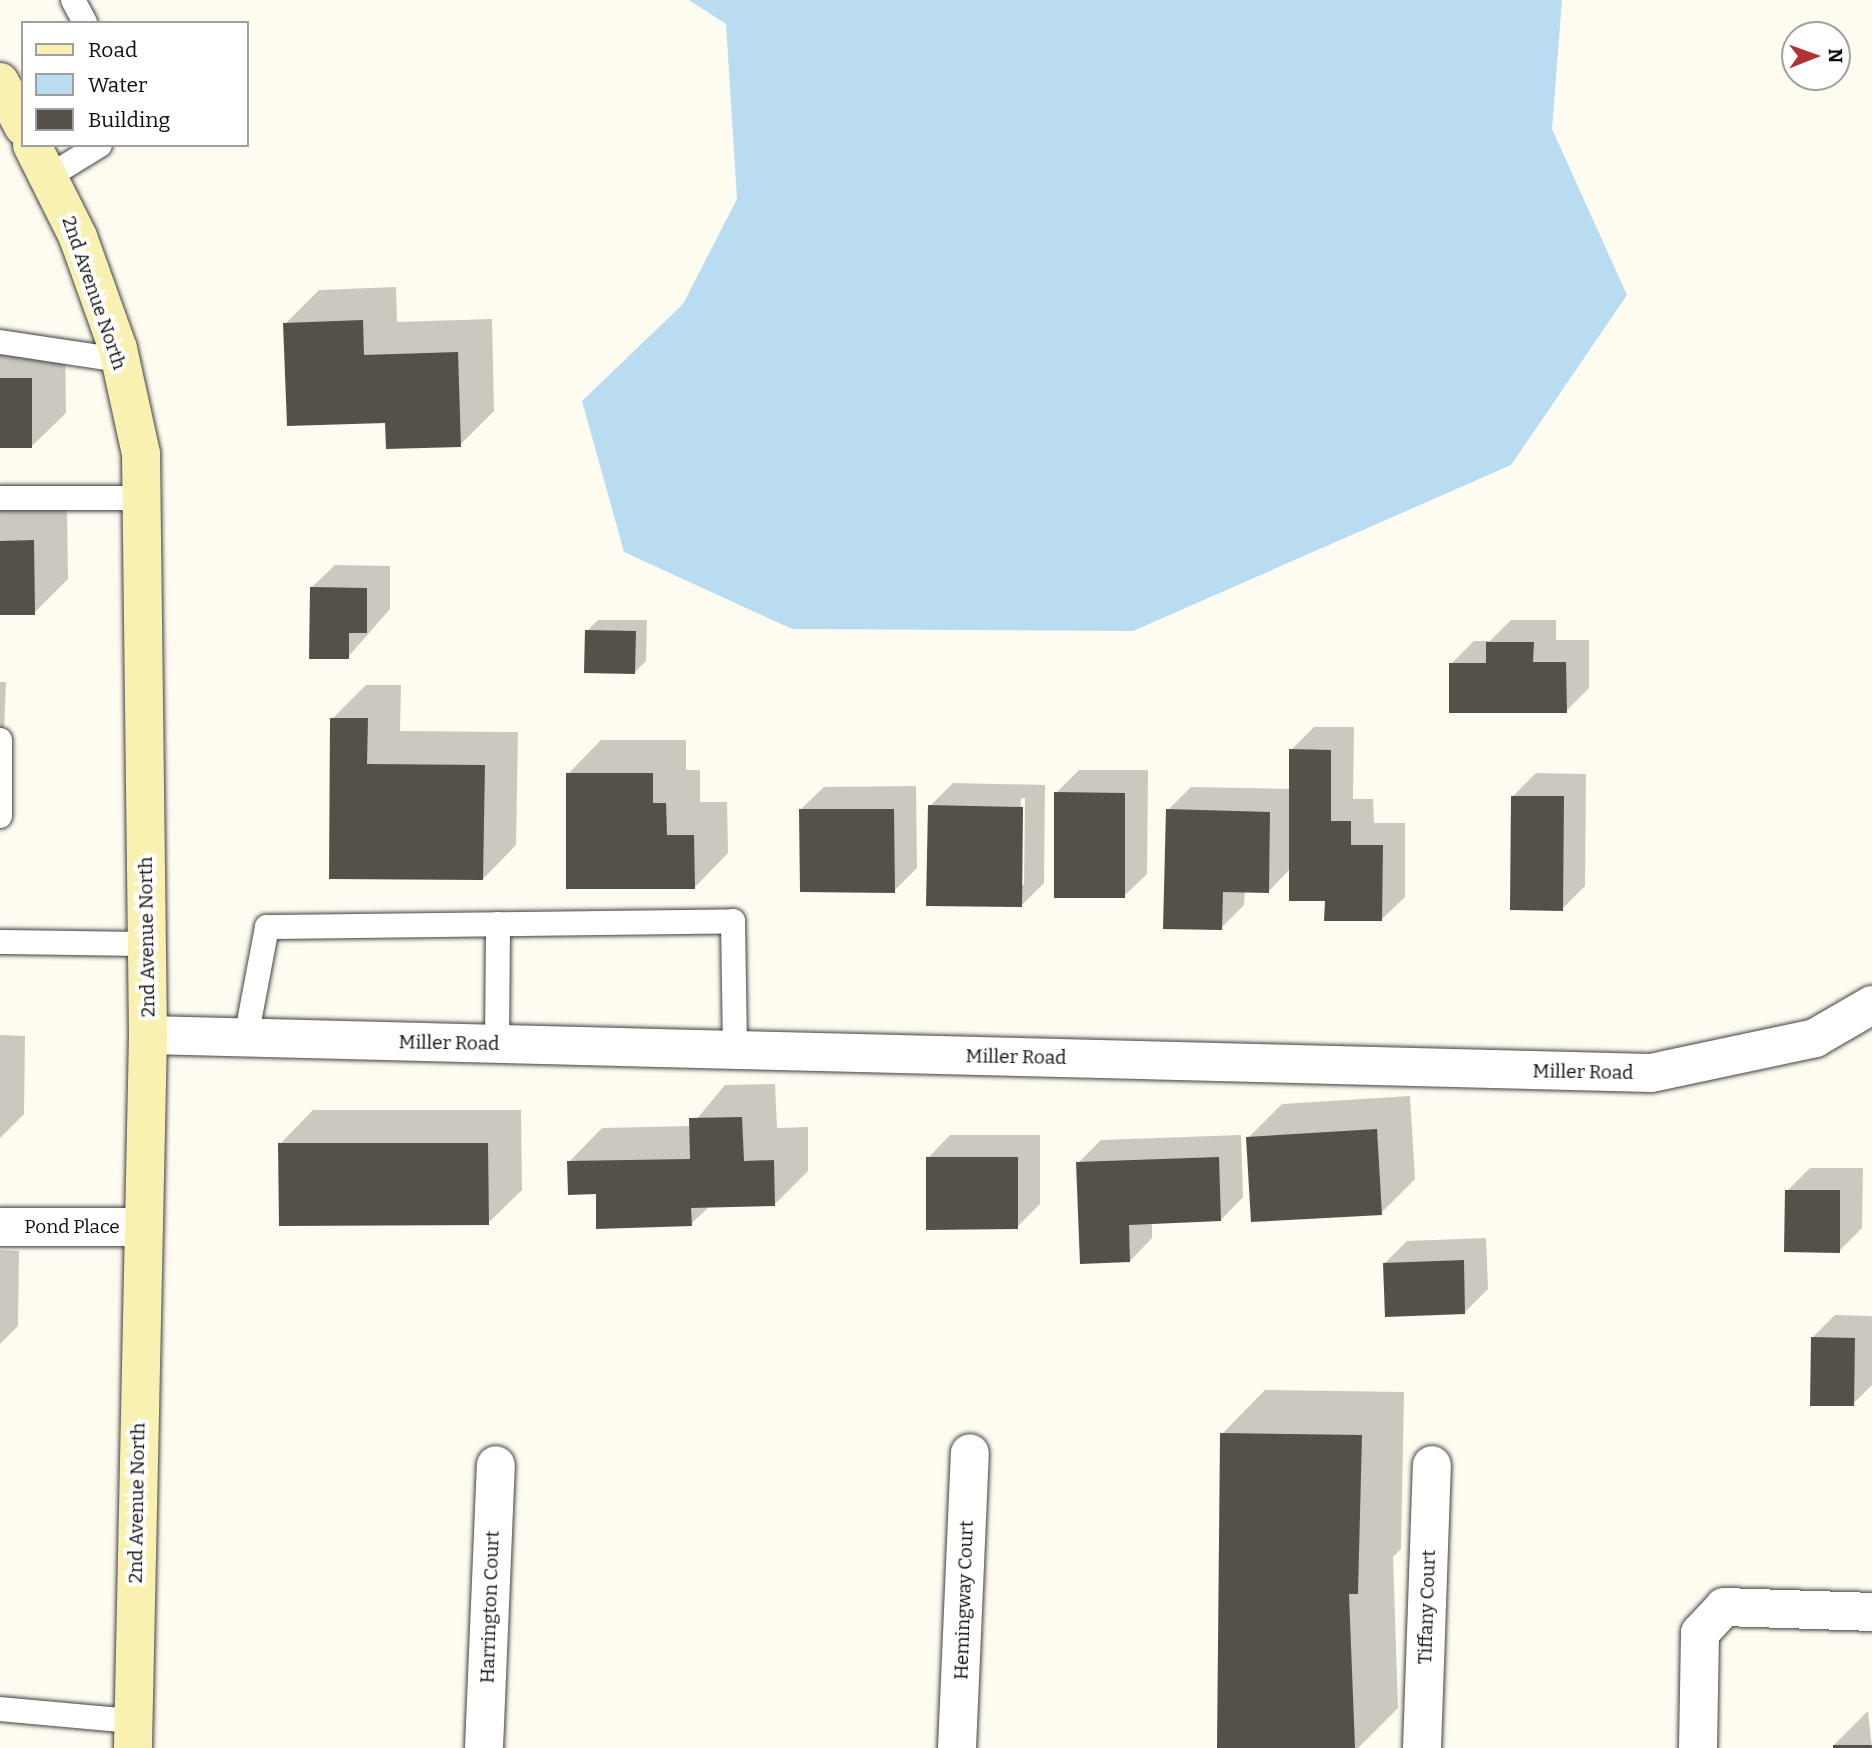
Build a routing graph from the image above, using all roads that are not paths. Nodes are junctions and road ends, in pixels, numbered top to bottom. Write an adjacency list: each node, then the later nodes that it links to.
1 (73, 0): 2 (lane)
2 (84, 21)
3 (0, 82): 4 (street)
4 (21, 123)
5 (92, 147): 6 (lane)
6 (40, 161): 8 (street, 2nd Avenue North)
7 (0, 342): 8 (lane)
8 (120, 360): 10 (street, 2nd Avenue North)
9 (0, 498): 10 (lane)
10 (142, 498): 15 (street, 2nd Avenue North)
11 (0, 740): 12 (lane)
12 (0, 816)
13 (498, 924): 18 (lane); 19 (lane); 20 (lane)
14 (0, 942): 15 (lane)
15 (147, 944): 17 (street, 2nd Avenue North)
16 (1872, 1004): 20 (street, Miller Road)
17 (148, 1035): 18 (street, Miller Road); 22 (street, 2nd Avenue North)
18 (246, 1038): 19 (street, Miller Road)
19 (497, 1044): 20 (street, Miller Road)
20 (735, 1050)
21 (0, 1227): 22 (street, Pond Place)
22 (144, 1227): 28 (street, 2nd Avenue North)
23 (970, 1452): 30 (street, Hemingway Court)
24 (496, 1465): 29 (street, Harrington Court)
25 (1432, 1465): 31 (street, Tiffany Court)
26 (1872, 1612): 32 (street)
27 (0, 1709): 28 (lane)
28 (133, 1735)
29 (484, 1748)
30 (957, 1748)
31 (1422, 1748)
32 (1698, 1748)

